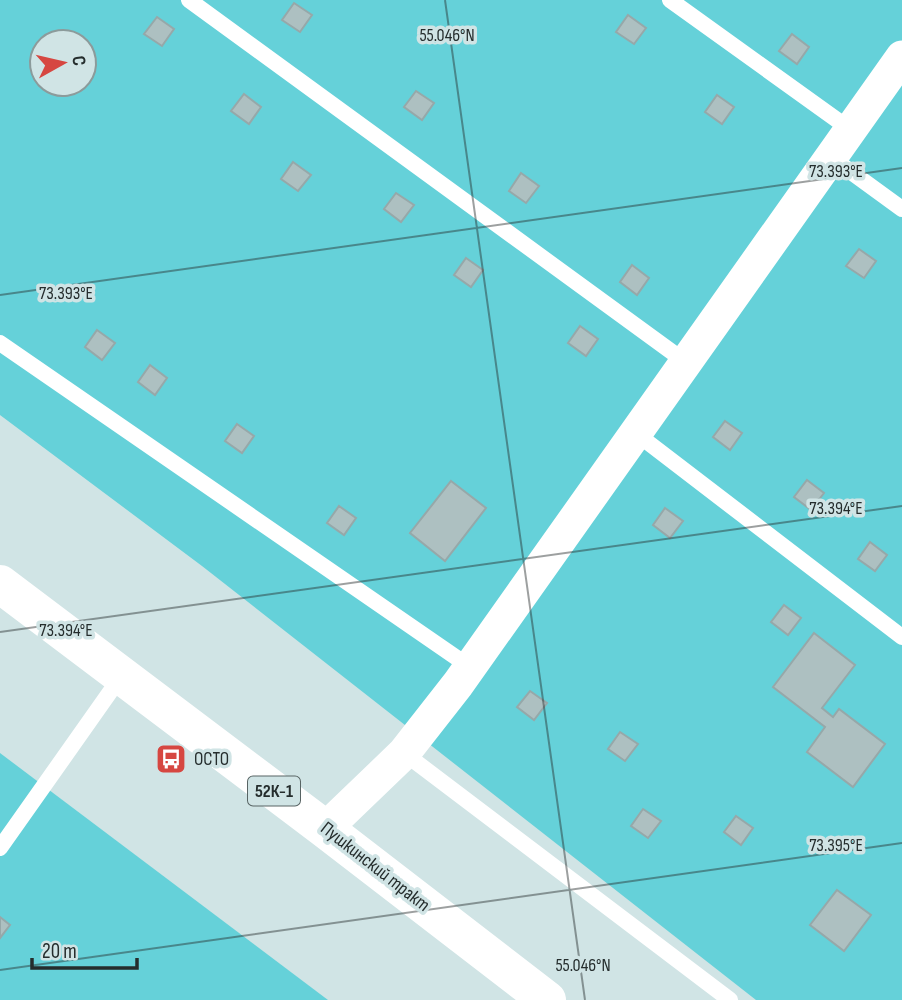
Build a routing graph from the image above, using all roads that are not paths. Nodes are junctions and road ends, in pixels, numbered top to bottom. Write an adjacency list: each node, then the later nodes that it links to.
1 (189, 0): 8 (lane)
2 (670, 0): 4 (lane)
3 (902, 58): 4 (street)
4 (851, 130): 5 (street)
5 (832, 158): 6 (lane); 8 (street)
6 (902, 209)
7 (0, 343): 12 (lane)
8 (687, 363): 9 (street)
9 (637, 434): 11 (lane); 12 (street)
10 (0, 584): 13 (main road, Пушкинский тракт / 52К-1)
11 (902, 637)
12 (470, 667): 14 (street)
13 (122, 675): 15 (main road, Пушкинский тракт / 52К-1); 16 (lane)
14 (404, 753): 15 (street); 18 (lane)
15 (325, 829): 17 (main road, Пушкинский тракт / 52К-1)
16 (0, 848)
17 (547, 1000)
18 (730, 1000)

